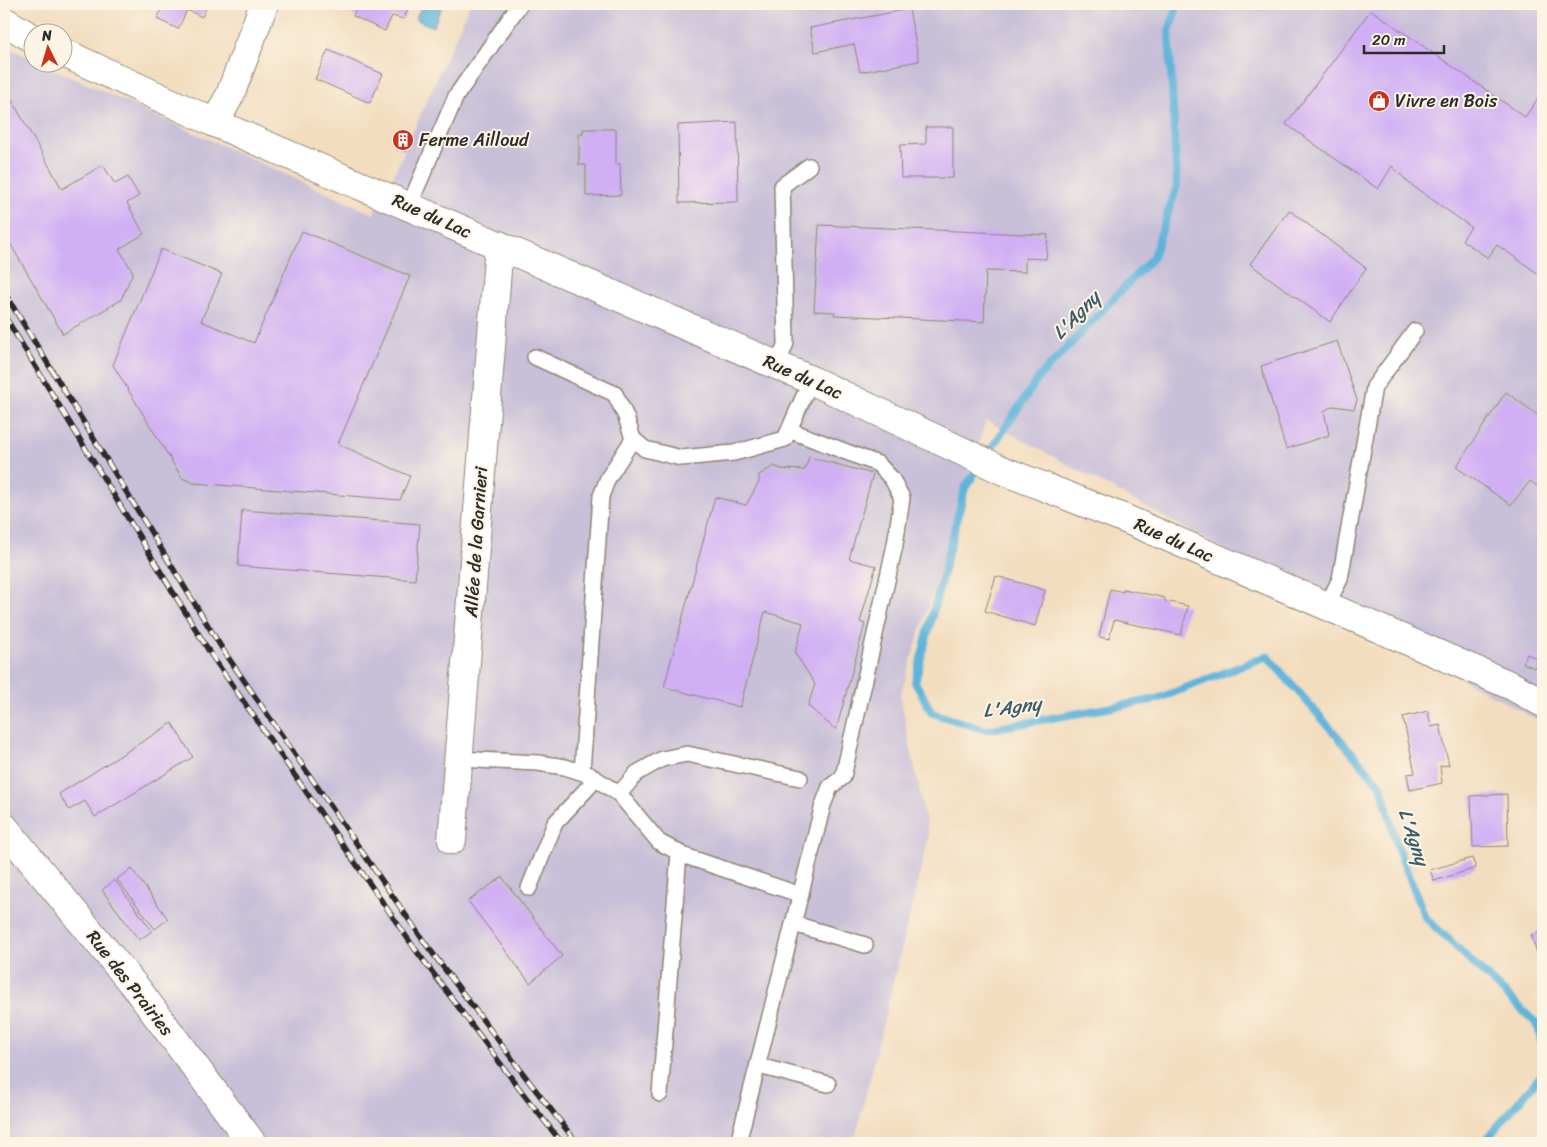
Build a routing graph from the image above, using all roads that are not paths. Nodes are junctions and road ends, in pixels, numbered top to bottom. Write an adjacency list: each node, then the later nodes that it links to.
1 (264, 4): 6 (street)
2 (520, 4): 8 (lane)
3 (4, 21): 4 (street)
4 (22, 32)
5 (72, 57): 6 (street, Rue du Lac)
6 (215, 123): 8 (street, Rue du Lac)
7 (809, 166): 12 (lane)
8 (409, 206): 9 (street, Rue du Lac)
9 (499, 245): 12 (street, Rue du Lac); 18 (street, Allée de la Garnieri)
10 (1415, 331): 16 (lane)
11 (535, 357): 15 (lane)
12 (777, 366): 13 (street, Rue du Lac)
13 (811, 380): 14 (lane); 16 (street, Rue du Lac)
14 (789, 430): 15 (lane); 26 (lane)
15 (633, 439): 19 (lane)
16 (1326, 607): 17 (street, Rue du Lac)
17 (1543, 703)
18 (459, 759): 19 (lane); 23 (street, Allée de la Garnieri)
19 (589, 776): 21 (lane); 25 (lane)
20 (800, 778): 21 (lane)
21 (619, 794): 24 (lane)
22 (4, 827): 32 (street, Rue des Prairies)
23 (452, 840)
24 (679, 853): 26 (lane); 31 (lane)
25 (529, 888)
26 (801, 895): 27 (lane)
27 (794, 924): 28 (lane); 29 (lane)
28 (865, 945)
29 (759, 1066): 30 (lane); 33 (lane)
30 (828, 1084)
31 (660, 1094)
32 (252, 1143)
33 (738, 1143)

